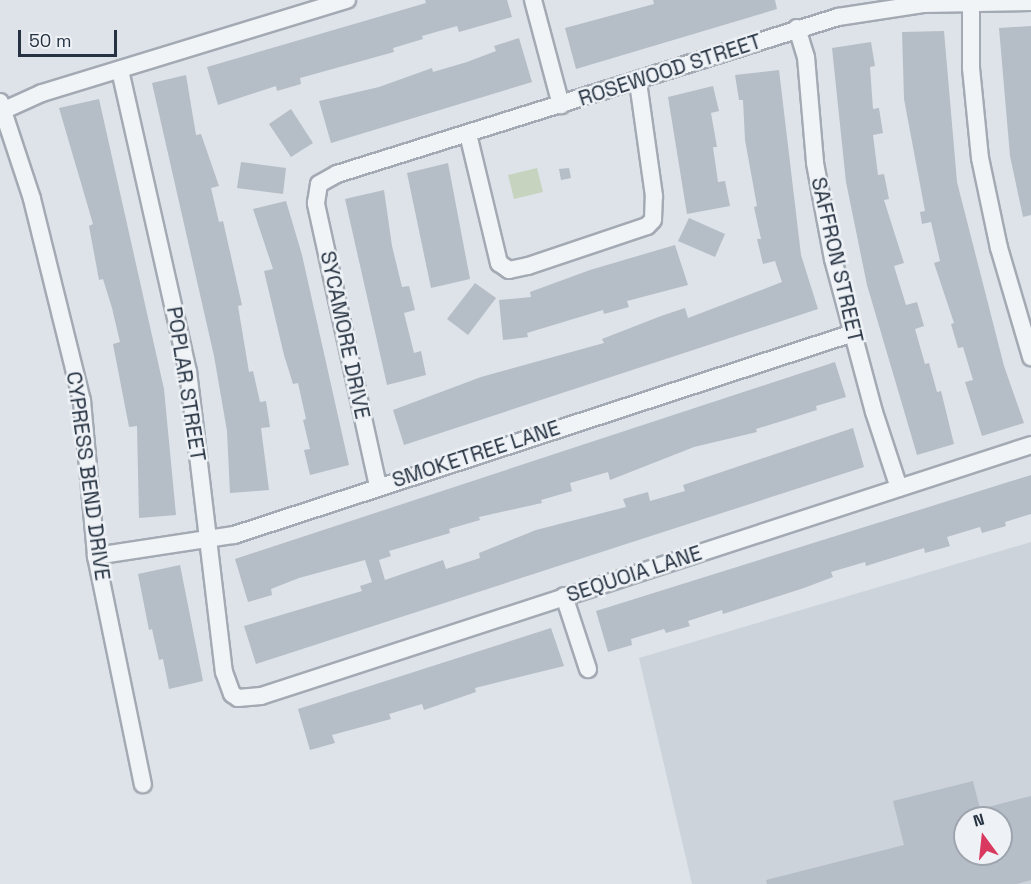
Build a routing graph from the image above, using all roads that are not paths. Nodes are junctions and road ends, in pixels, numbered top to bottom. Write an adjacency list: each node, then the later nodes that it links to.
1 (347, 0): 6 (street)
2 (532, 0): 8 (street)
3 (971, 2): 4 (street, ROSEWOOD STREET); 5 (street, ROSEWOOD STREET); 13 (street)
4 (1031, 2)
5 (797, 28): 7 (street, ROSEWOOD STREET); 12 (street, SAFFRON STREET)
6 (120, 69): 9 (street); 17 (street, POPLAR STREET)
7 (638, 82): 8 (street, ROSEWOOD STREET); 10 (street)
8 (561, 105): 10 (street, ROSEWOOD STREET)
9 (1, 108): 18 (street, CYPRESS BEND DRIVE)
10 (468, 134): 11 (street, ROSEWOOD STREET)
11 (318, 184): 15 (street, SYCAMORE DRIVE)
12 (853, 333): 15 (street, SMOKETREE LANE); 16 (street, SAFFRON STREET)
13 (1031, 357)
14 (1031, 445): 16 (street, SEQUOIA LANE)
15 (378, 486): 17 (street, SMOKETREE LANE)
16 (899, 488): 19 (street, SEQUOIA LANE)
17 (206, 540): 18 (street, SMOKETREE LANE); 21 (street, POPLAR STREET)
18 (96, 556): 22 (street, CYPRESS BEND DRIVE)
19 (564, 596): 20 (street); 21 (street, SEQUOIA LANE)
20 (588, 669)
21 (238, 698)
22 (143, 784)

